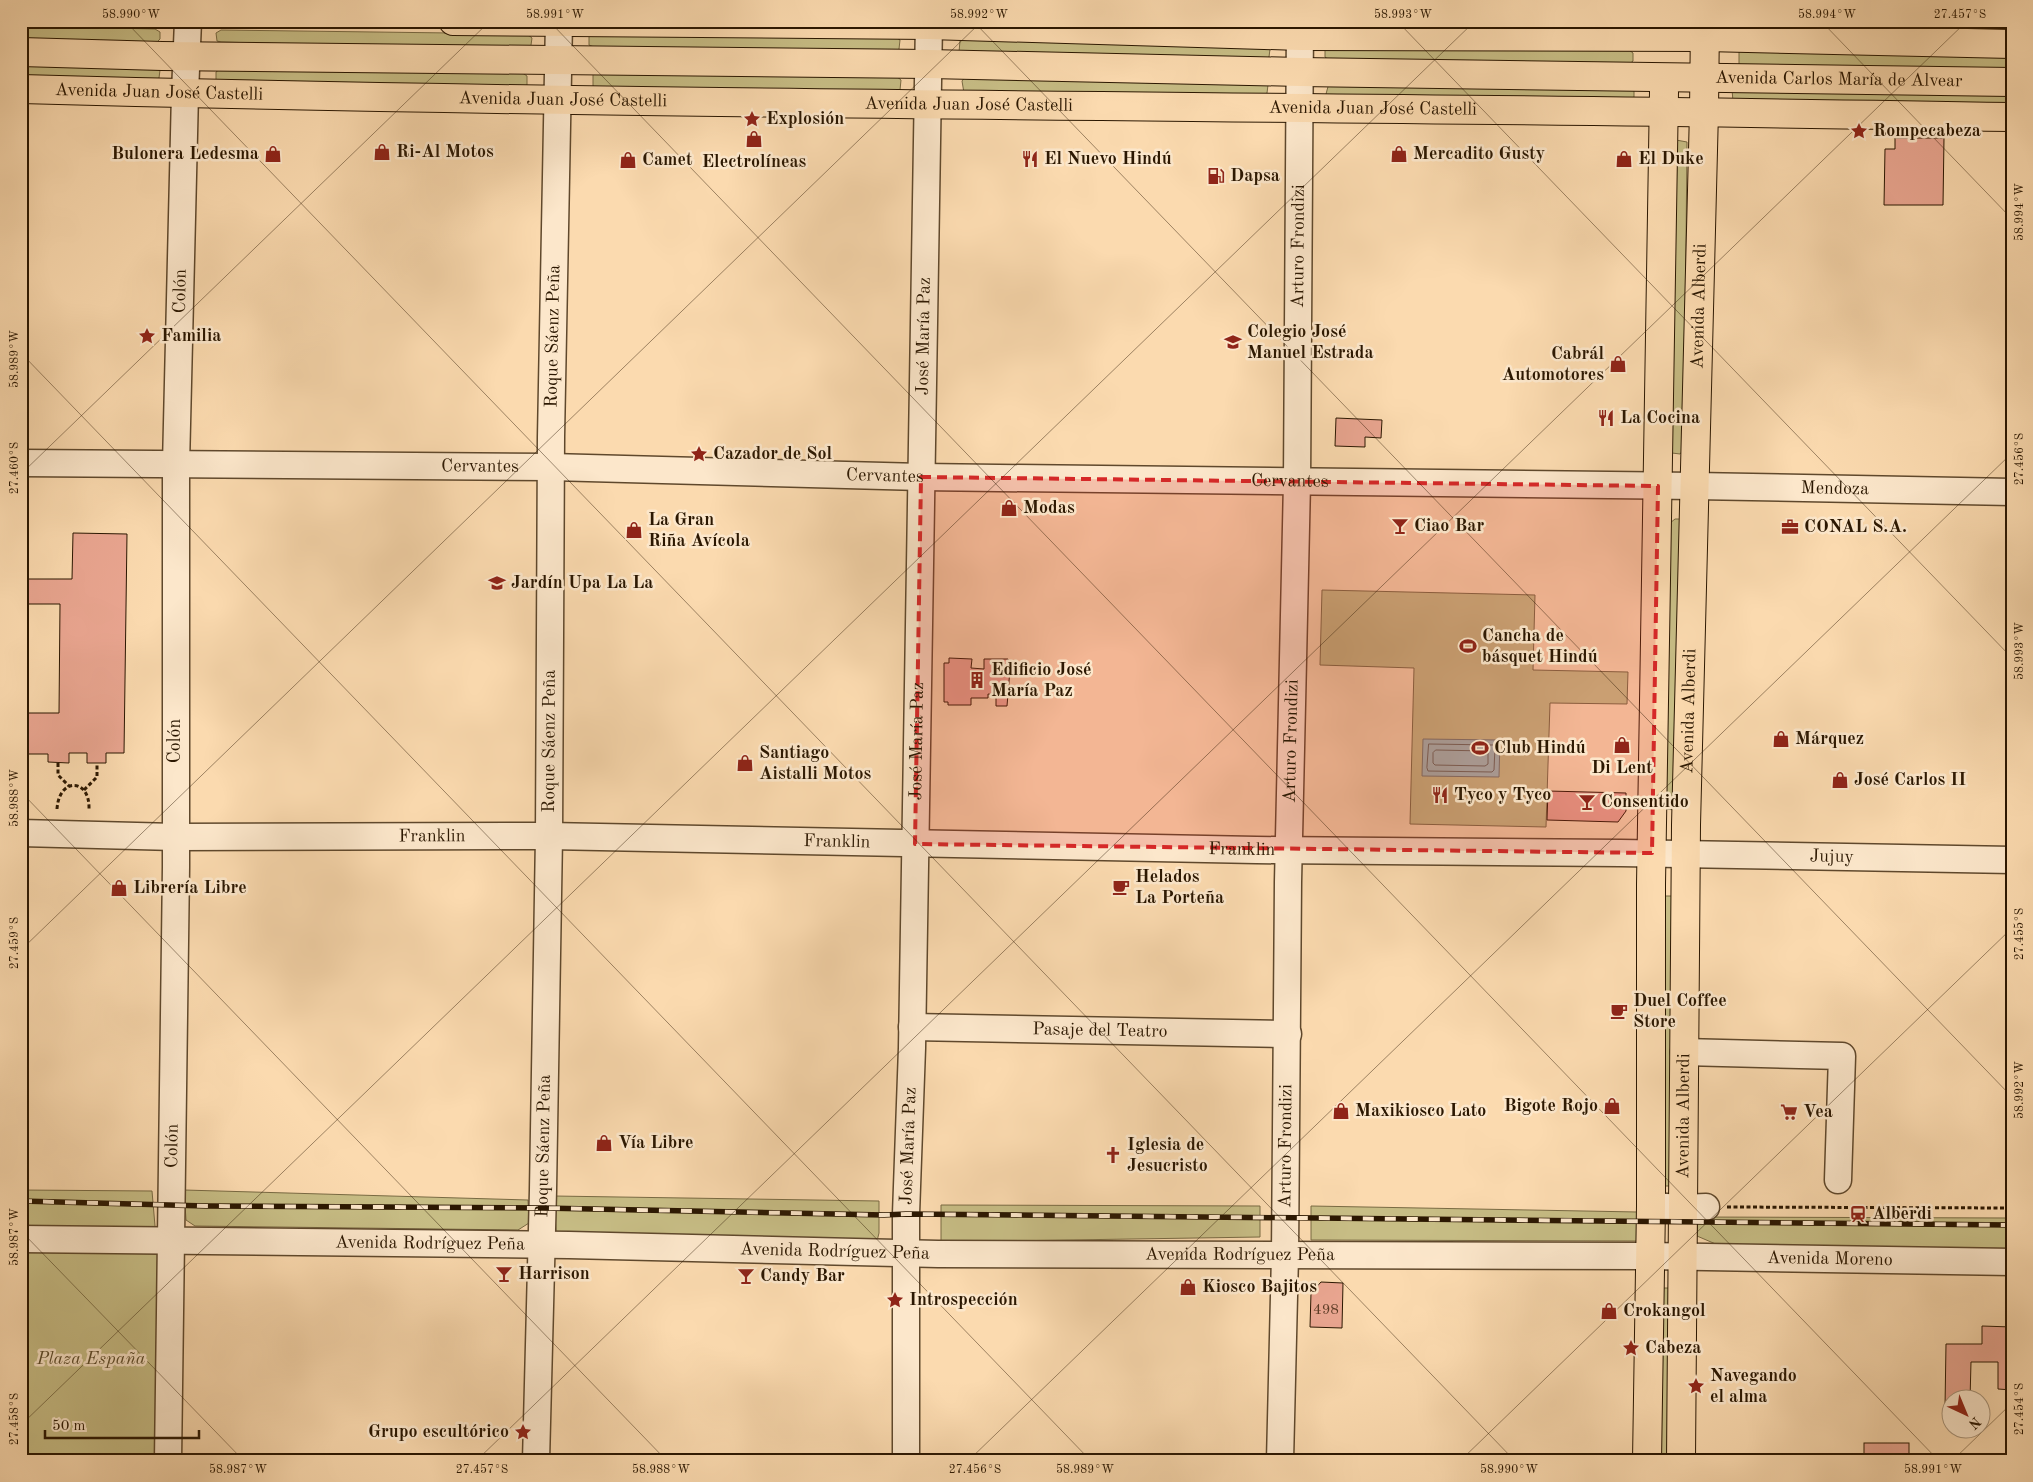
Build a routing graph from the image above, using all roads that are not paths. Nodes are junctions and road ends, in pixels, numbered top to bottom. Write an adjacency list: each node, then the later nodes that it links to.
1 (188, 21): 10 (street, Colón)
2 (453, 21): 3 (main road)
3 (559, 22): 4 (main road); 11 (street, Roque Sáenz Peña)
4 (929, 23): 5 (main road); 12 (street, José María Paz)
5 (1300, 29): 7 (main road); 13 (street, Arturo Frondizi)
6 (1705, 29): 7 (main road); 8 (main road); 15 (main road, Avenida Alberdi)
7 (1665, 30): 14 (main road, Avenida Alberdi)
8 (2012, 44)
9 (21, 52): 10 (main road, Avenida Juan José Castelli)
10 (186, 55): 11 (main road, Avenida Juan José Castelli); 18 (street, Colón)
11 (559, 60): 12 (main road, Avenida Juan José Castelli); 19 (street, Roque Sáenz Peña)
12 (929, 64): 13 (main road, Avenida Juan José Castelli); 20 (street, José María Paz)
13 (1300, 72): 14 (main road, Avenida Juan José Castelli); 21 (street, Arturo Frondizi)
14 (1664, 77): 15 (main road, Avenida Carlos María de Alvear); 22 (main road, Avenida Alberdi)
15 (1705, 78): 16 (main road, Avenida Carlos María de Alvear); 23 (main road, Avenida Alberdi)
16 (2012, 82)
17 (21, 89): 18 (main road, Avenida Juan José Castelli)
18 (184, 93): 19 (main road, Avenida Juan José Castelli); 26 (street, Colón)
19 (557, 99): 20 (main road, Avenida Juan José Castelli); 27 (street, Roque Sáenz Peña)
20 (929, 104): 21 (main road, Avenida Juan José Castelli); 28 (street, José María Paz)
21 (1299, 109): 22 (main road, Avenida Juan José Castelli); 29 (street, Arturo Frondizi)
22 (1663, 111): 23 (main road, Avenida Juan José Castelli); 30 (main road, Avenida Alberdi)
23 (1704, 111): 24 (main road, Avenida Carlos María de Alvear); 31 (main road, Avenida Alberdi)
24 (2012, 117)
25 (21, 463): 26 (street, Cervantes)
26 (176, 465): 27 (street, Cervantes); 35 (street, Colón)
27 (551, 467): 28 (street, Cervantes); 34 (street, Roque Sáenz Peña)
28 (921, 477): 29 (street, Cervantes); 36 (street, José María Paz)
29 (1297, 482): 30 (street, Cervantes); 37 (street, Arturo Frondizi)
30 (1658, 486): 31 (street, Mendoza); 38 (main road, Avenida Alberdi)
31 (1695, 486): 32 (street, Mendoza); 39 (main road, Avenida Alberdi)
32 (2012, 492)
33 (21, 833): 35 (street, Franklin)
34 (549, 836): 35 (street, Franklin); 36 (street, Franklin); 49 (street, Roque Sáenz Peña)
35 (176, 837): 48 (street, Colón)
36 (916, 844): 37 (street, Franklin); 41 (street, José María Paz)
37 (1289, 851): 38 (street, Franklin); 42 (street, Arturo Frondizi)
38 (1652, 853): 39 (street, Jujuy); 45 (main road, Avenida Alberdi)
39 (1685, 854): 40 (street, Jujuy); 43 (main road, Avenida Alberdi)
40 (2012, 860)
41 (912, 1027): 42 (street, Pasaje del Teatro); 50 (street, José María Paz)
42 (1288, 1034): 51 (street, Arturo Frondizi)
43 (1684, 1052): 44 (street); 46 (main road, Avenida Alberdi)
44 (1838, 1180)
45 (1650, 1206): 46 (street); 52 (main road, Avenida Alberdi)
46 (1694, 1207): 53 (main road, Avenida Alberdi)
47 (21, 1239): 48 (street, Avenida Rodríguez Peña)
48 (171, 1241): 49 (street, Avenida Rodríguez Peña); 55 (street, Colón)
49 (542, 1245): 50 (street, Avenida Rodríguez Peña); 56 (street, Roque Sáenz Peña)
50 (906, 1253): 51 (street, Avenida Rodríguez Peña); 57 (street, José María Paz)
51 (1285, 1255): 52 (street, Avenida Rodríguez Peña); 58 (street, Arturo Frondizi)
52 (1648, 1256): 53 (street, Avenida Moreno); 59 (main road, Avenida Alberdi)
53 (1682, 1257): 54 (street, Avenida Moreno); 60 (main road, Avenida Alberdi)
54 (2012, 1262)
55 (168, 1461)
56 (536, 1461)
57 (906, 1461)
58 (1280, 1461)
59 (1647, 1461)
60 (1681, 1461)

